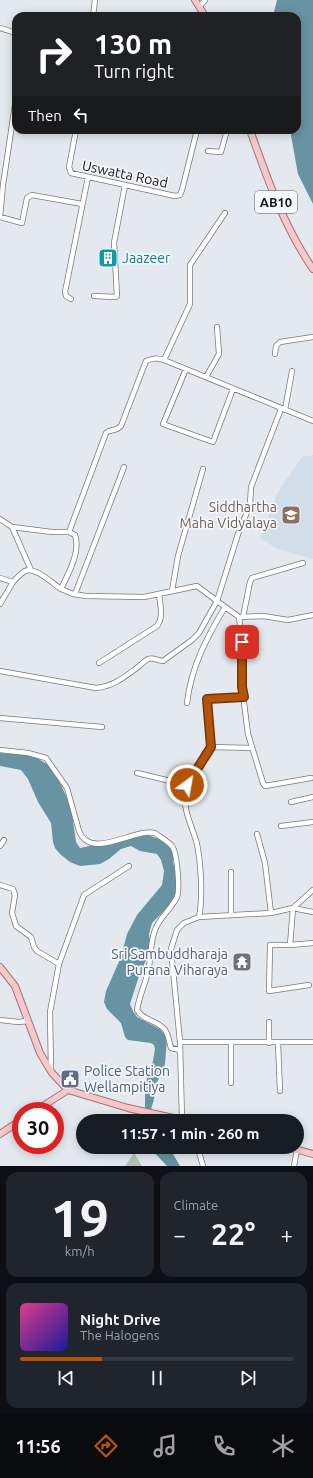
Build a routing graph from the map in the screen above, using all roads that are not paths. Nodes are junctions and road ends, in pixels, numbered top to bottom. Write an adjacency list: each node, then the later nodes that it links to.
1 (95, 0): 5 (street)
2 (195, 0): 4 (main road)
3 (205, 0): 4 (street)
4 (200, 6): 6 (main road)
5 (94, 12)
6 (203, 12)
7 (0, 28): 8 (street)
8 (12, 32)
9 (12, 125): 19 (street)
10 (75, 134): 15 (street, Uswatta Road)
11 (196, 134): 16 (street, Uswatta Road)
12 (226, 134): 14 (street)
13 (251, 134): 20 (main road, AB10)
14 (208, 151)
15 (88, 177): 16 (street, Uswatta Road); 17 (street)
16 (125, 185): 21 (street)
17 (82, 204): 19 (street); 22 (street)
18 (225, 213): 26 (street)
19 (0, 217)
20 (313, 269)
21 (94, 296)
22 (71, 299)
23 (217, 327): 29 (street)
24 (313, 337): 25 (street)
25 (275, 354)
26 (164, 360): 27 (street); 39 (street)
27 (186, 369): 29 (street); 30 (street)
28 (292, 371): 31 (street)
29 (206, 377): 30 (street)
30 (233, 389): 31 (street)
31 (283, 410): 32 (street); 48 (street)
32 (313, 421)
33 (124, 467): 46 (street)
34 (203, 469): 45 (street)
35 (0, 520): 36 (street)
36 (7, 524): 37 (street); 38 (street)
37 (0, 526)
38 (12, 527): 39 (street); 41 (street)
39 (69, 532): 44 (street)
40 (303, 563): 52 (street)
41 (31, 570): 43 (street); 44 (street)
42 (0, 578): 43 (street)
43 (13, 582): 49 (street)
44 (61, 589): 46 (street)
45 (172, 592): 47 (street); 48 (street)
46 (75, 594): 47 (street)
47 (160, 594): 53 (street)
48 (217, 601): 50 (street); 54 (street)
49 (0, 604)
50 (225, 607): 52 (street); 56 (street)
51 (313, 615): 52 (street)
52 (241, 617): 55 (street)
53 (99, 663)
54 (0, 671)
55 (244, 697): 59 (street); 60 (street)
56 (187, 703)
57 (0, 718): 58 (street)
58 (102, 727)
59 (211, 747): 60 (street); 64 (street)
60 (252, 748): 63 (street)
61 (0, 750): 94 (street)
62 (137, 773): 64 (street)
63 (311, 778)
64 (187, 785): 80 (street)
65 (313, 797): 66 (street)
66 (291, 802)
67 (313, 822): 68 (street)
68 (280, 826)
69 (257, 834): 78 (street)
70 (4, 840): 71 (street)
71 (0, 846)
72 (129, 866): 83 (street)
73 (231, 872): 79 (street)
74 (0, 885): 83 (street)
75 (313, 890): 76 (street)
76 (294, 908): 77 (street); 78 (street); 82 (street)
77 (313, 912)
78 (271, 913): 79 (street)
79 (231, 915): 80 (street)
80 (199, 918): 89 (street)
81 (313, 943): 82 (street)
82 (290, 945): 85 (street)
83 (59, 964): 95 (street)
84 (0, 967): 87 (main road)
85 (309, 985)
86 (0, 1020): 87 (street)
87 (28, 1021): 95 (main road)
88 (269, 1022): 92 (street)
89 (180, 1042): 91 (street); 94 (street)
90 (313, 1042): 93 (street)
91 (231, 1043): 92 (street); 96 (street)
92 (269, 1043): 93 (street)
93 (278, 1043): 98 (street)
94 (180, 1050): 101 (street)
95 (52, 1073): 97 (main road)
96 (231, 1083)
97 (68, 1090): 99 (main road); 100 (main road)
98 (280, 1091)
99 (49, 1102)
100 (155, 1114)
101 (185, 1114)
102 (12, 1126): 103 (main road)
103 (0, 1134)
104 (200, 1154): 106 (street)
105 (296, 1154): 107 (street)
106 (203, 1166)
107 (294, 1166)

